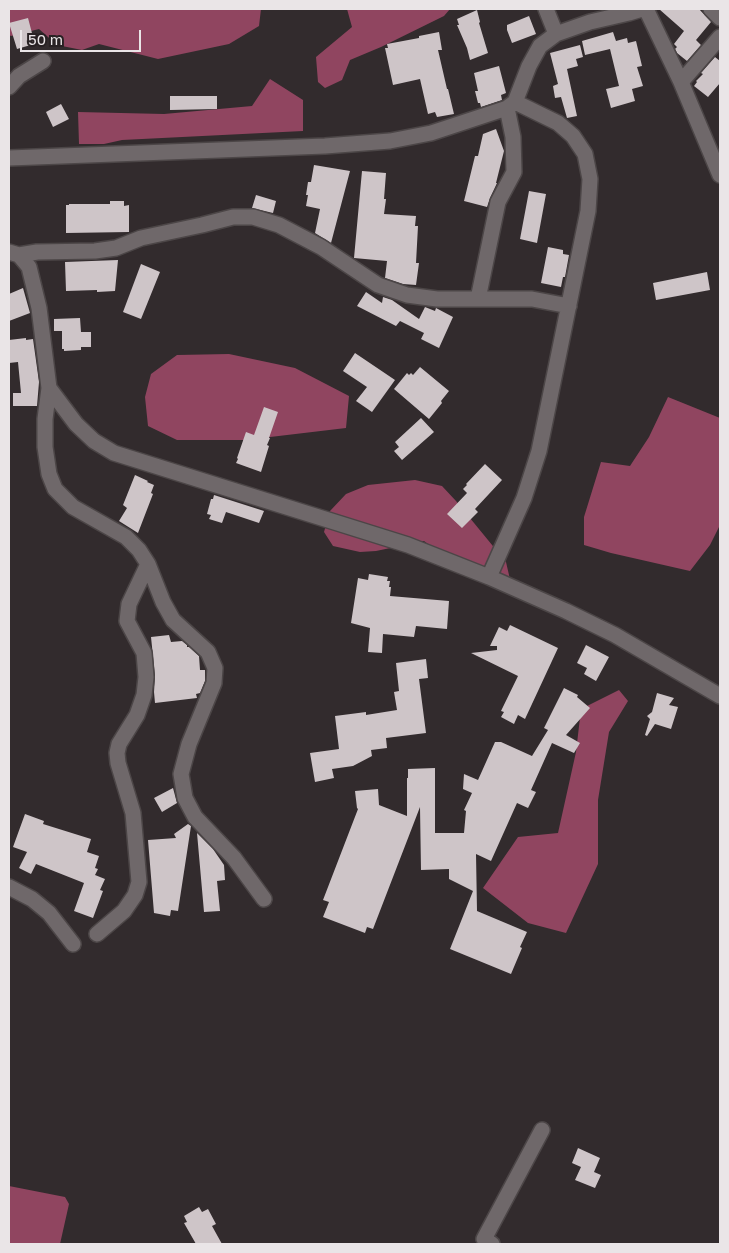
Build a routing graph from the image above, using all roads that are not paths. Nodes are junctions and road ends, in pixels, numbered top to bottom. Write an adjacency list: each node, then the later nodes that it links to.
1 (546, 9): 5 (street)
2 (644, 9): 5 (street); 8 (street)
3 (711, 9): 4 (street)
4 (720, 18)
5 (556, 34): 10 (street)
6 (720, 37): 8 (street)
7 (42, 61): 9 (street)
8 (680, 82): 12 (street)
9 (9, 87)
10 (511, 105): 11 (street); 14 (street); 15 (street)
11 (9, 158)
12 (720, 175)
13 (14, 254): 14 (street); 16 (street)
14 (478, 299): 15 (street)
15 (569, 306): 18 (street)
16 (49, 388): 17 (street); 18 (street)
17 (148, 564): 21 (street); 22 (street)
18 (489, 577): 19 (street)
19 (720, 696)
20 (9, 887): 23 (street)
21 (264, 899)
22 (96, 934)
23 (73, 944)
24 (542, 1130): 25 (street)
25 (492, 1244)

